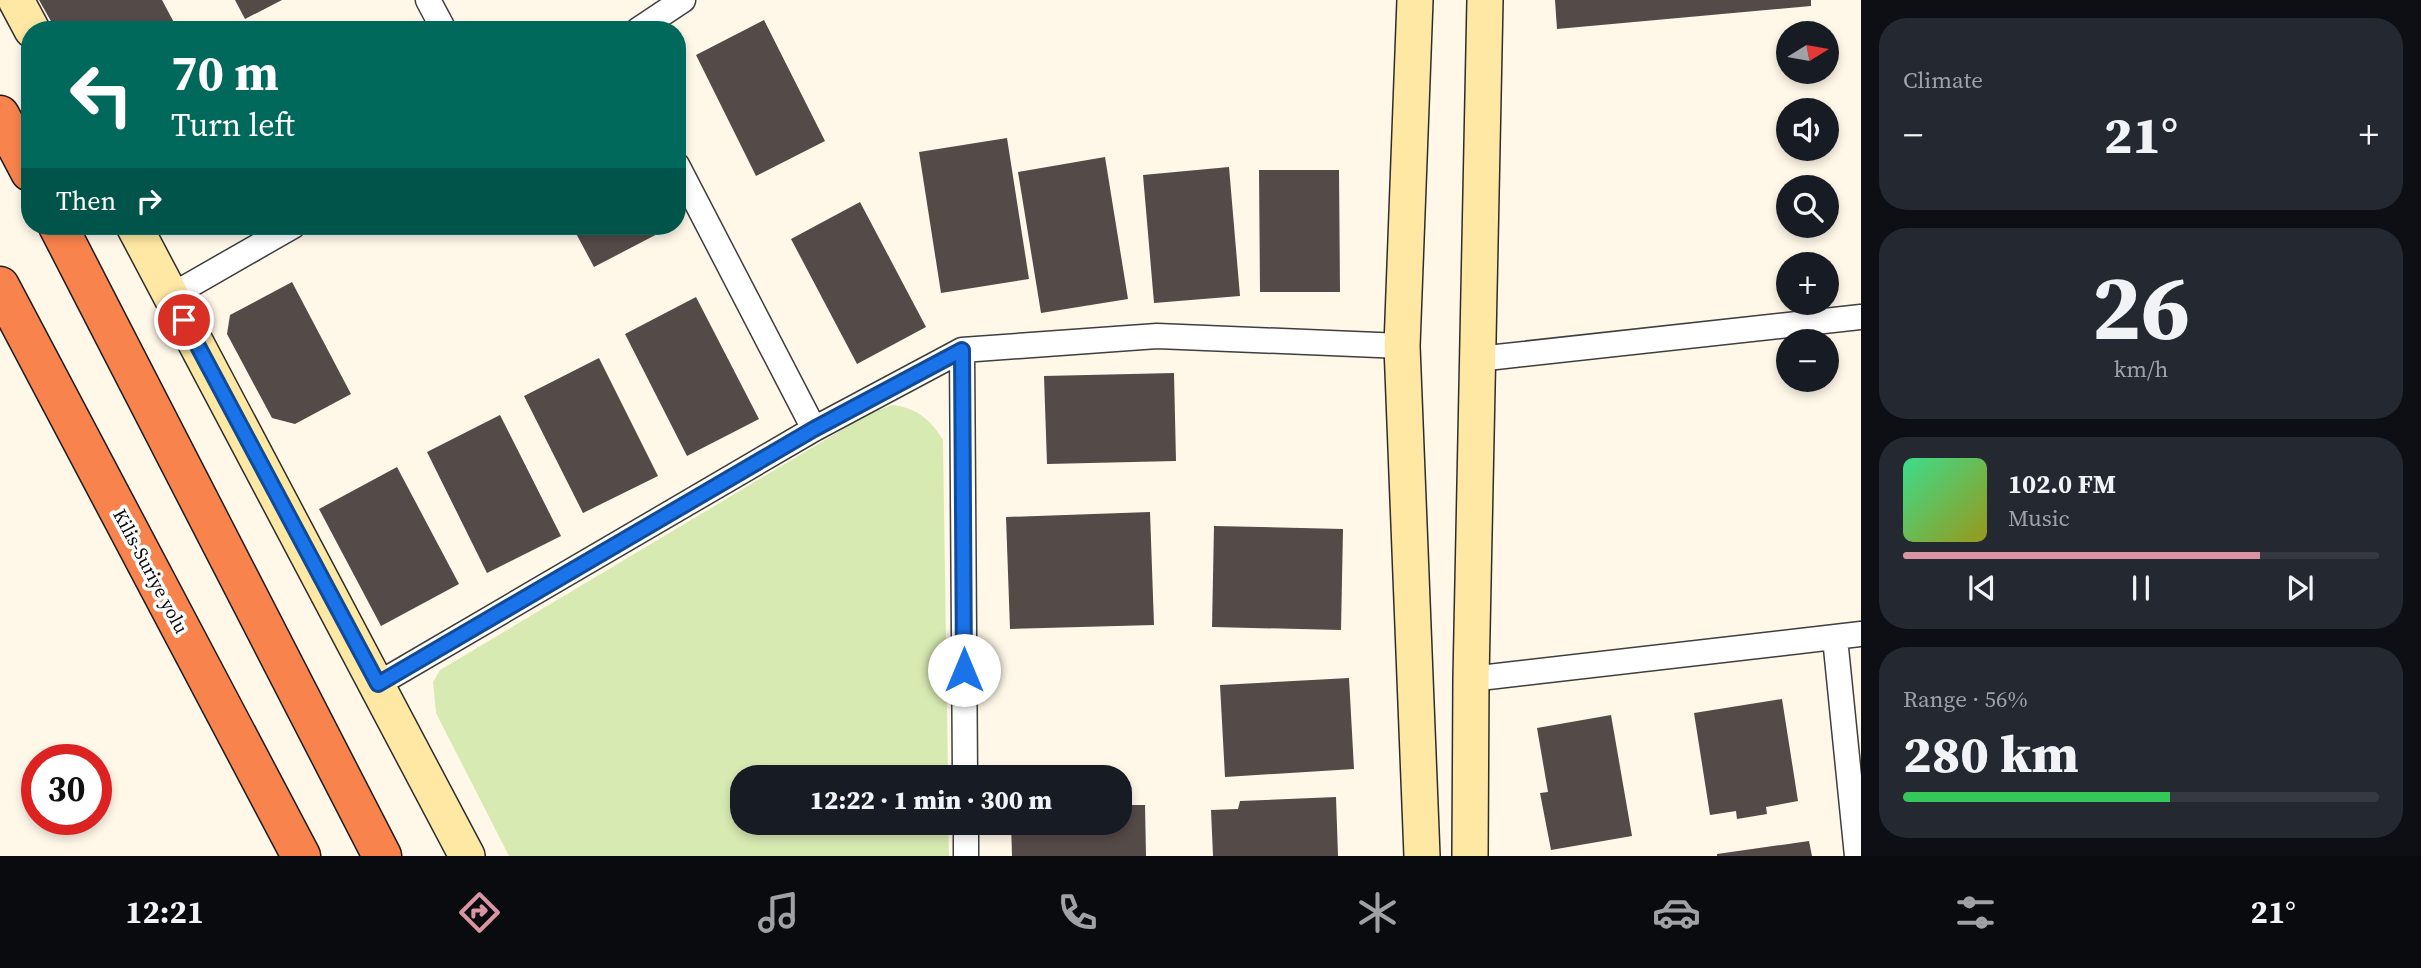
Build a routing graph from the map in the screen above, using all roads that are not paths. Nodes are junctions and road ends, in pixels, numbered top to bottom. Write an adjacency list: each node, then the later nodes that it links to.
1 (16, 0): 6 (street)
2 (428, 0): 7 (street)
3 (683, 0): 8 (street)
4 (1415, 0): 18 (street)
5 (1485, 0): 20 (street)
6 (27, 21)
7 (439, 21)
8 (652, 21)
9 (0, 115): 10 (highway)
10 (21, 155)
11 (686, 182): 21 (street)
12 (63, 235): 29 (highway)
13 (139, 235): 16 (street)
14 (277, 235): 16 (street)
15 (0, 286): 28 (highway, Kilis-Suriye yolu)
16 (171, 296): 25 (street)
17 (1861, 317): 20 (street)
18 (1402, 346): 19 (street); 32 (street)
19 (962, 350): 21 (street); 26 (street)
20 (1478, 359): 24 (street)
21 (814, 429): 25 (street)
22 (1861, 634): 23 (street)
23 (1835, 638): 24 (street); 34 (street)
24 (1471, 679): 33 (street)
25 (378, 684): 30 (street)
26 (965, 765)
27 (966, 835): 31 (street)
28 (301, 856)
29 (382, 856)
30 (467, 856)
31 (966, 856)
32 (1422, 856)
33 (1470, 856)
34 (1857, 856)

